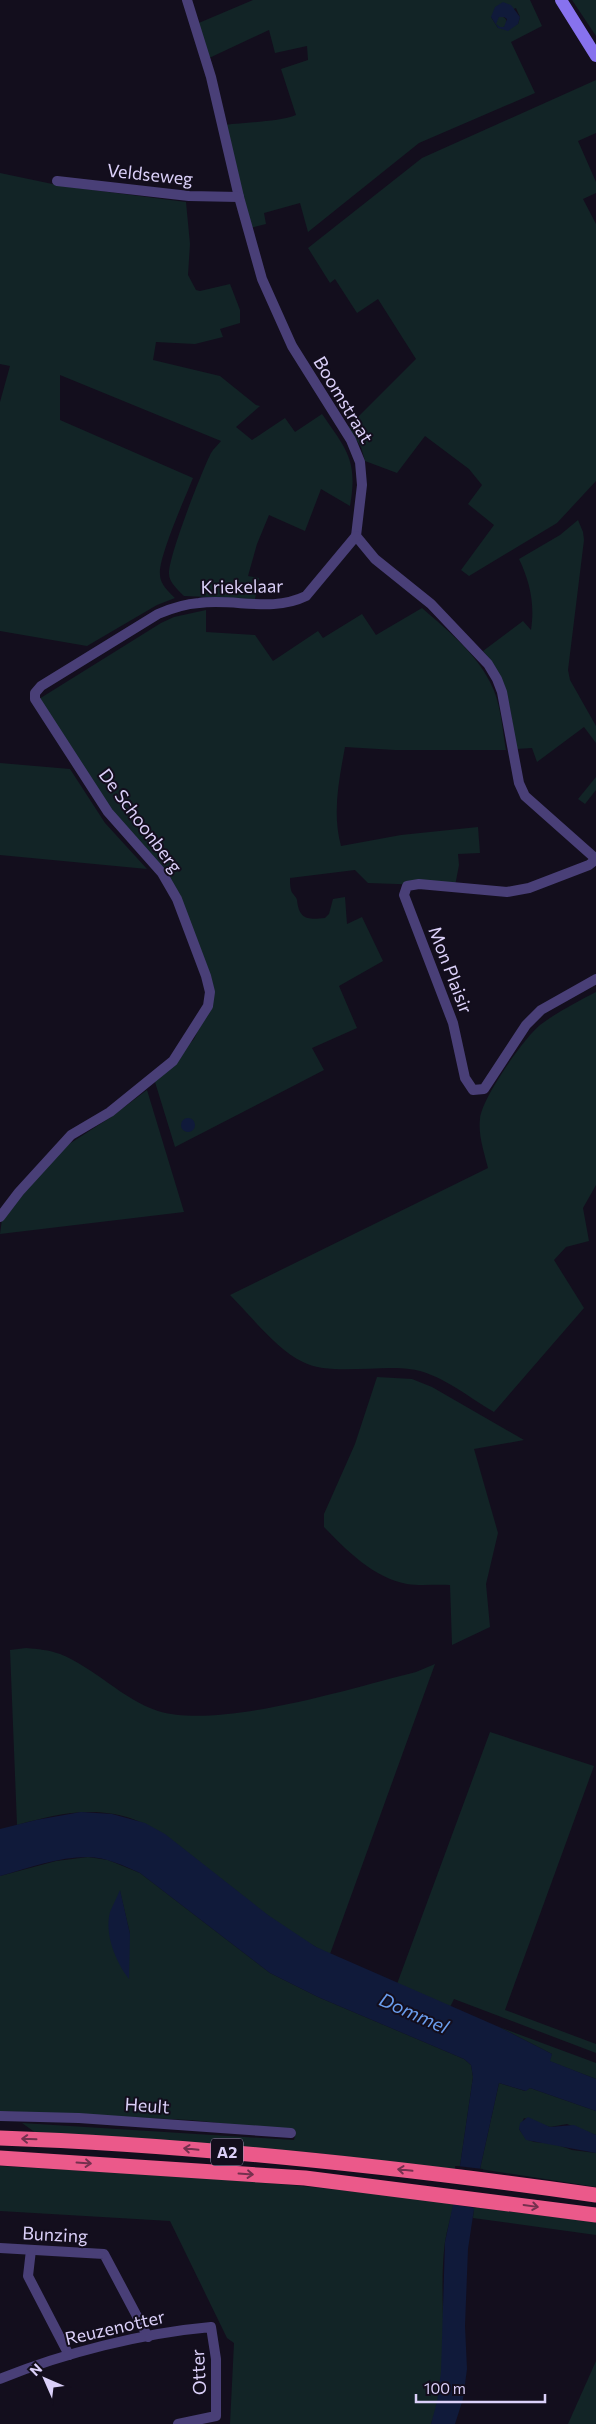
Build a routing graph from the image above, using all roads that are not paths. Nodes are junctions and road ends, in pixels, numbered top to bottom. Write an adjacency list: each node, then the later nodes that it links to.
1 (187, 0): 5 (street, Boomstraat)
2 (561, 0): 3 (street)
3 (596, 56)
4 (57, 181): 5 (street, Veldseweg)
5 (239, 197): 6 (street, Boomstraat)
6 (356, 536): 7 (street, Kriekelaar); 8 (street)
7 (35, 693): 10 (street, De Schoonberg)
8 (595, 859): 9 (street, Mon Plaisir)
9 (596, 979)
10 (0, 1217)
11 (0, 2116): 12 (street, Heult)
12 (291, 2133)
13 (0, 2138): 15 (highway, A2, one-way to 13)
14 (0, 2158): 16 (highway, A2, one-way to 16)
15 (596, 2195)
16 (596, 2215)
17 (0, 2248): 18 (street, Bunzing)
18 (31, 2250): 20 (street, Bunzing); 21 (street)
19 (211, 2327): 20 (street, Reuzenotter); 23 (street, Otter)
20 (148, 2337): 21 (street, Reuzenotter)
21 (69, 2355): 22 (street, Reuzenotter)
22 (0, 2379)
23 (178, 2424)

